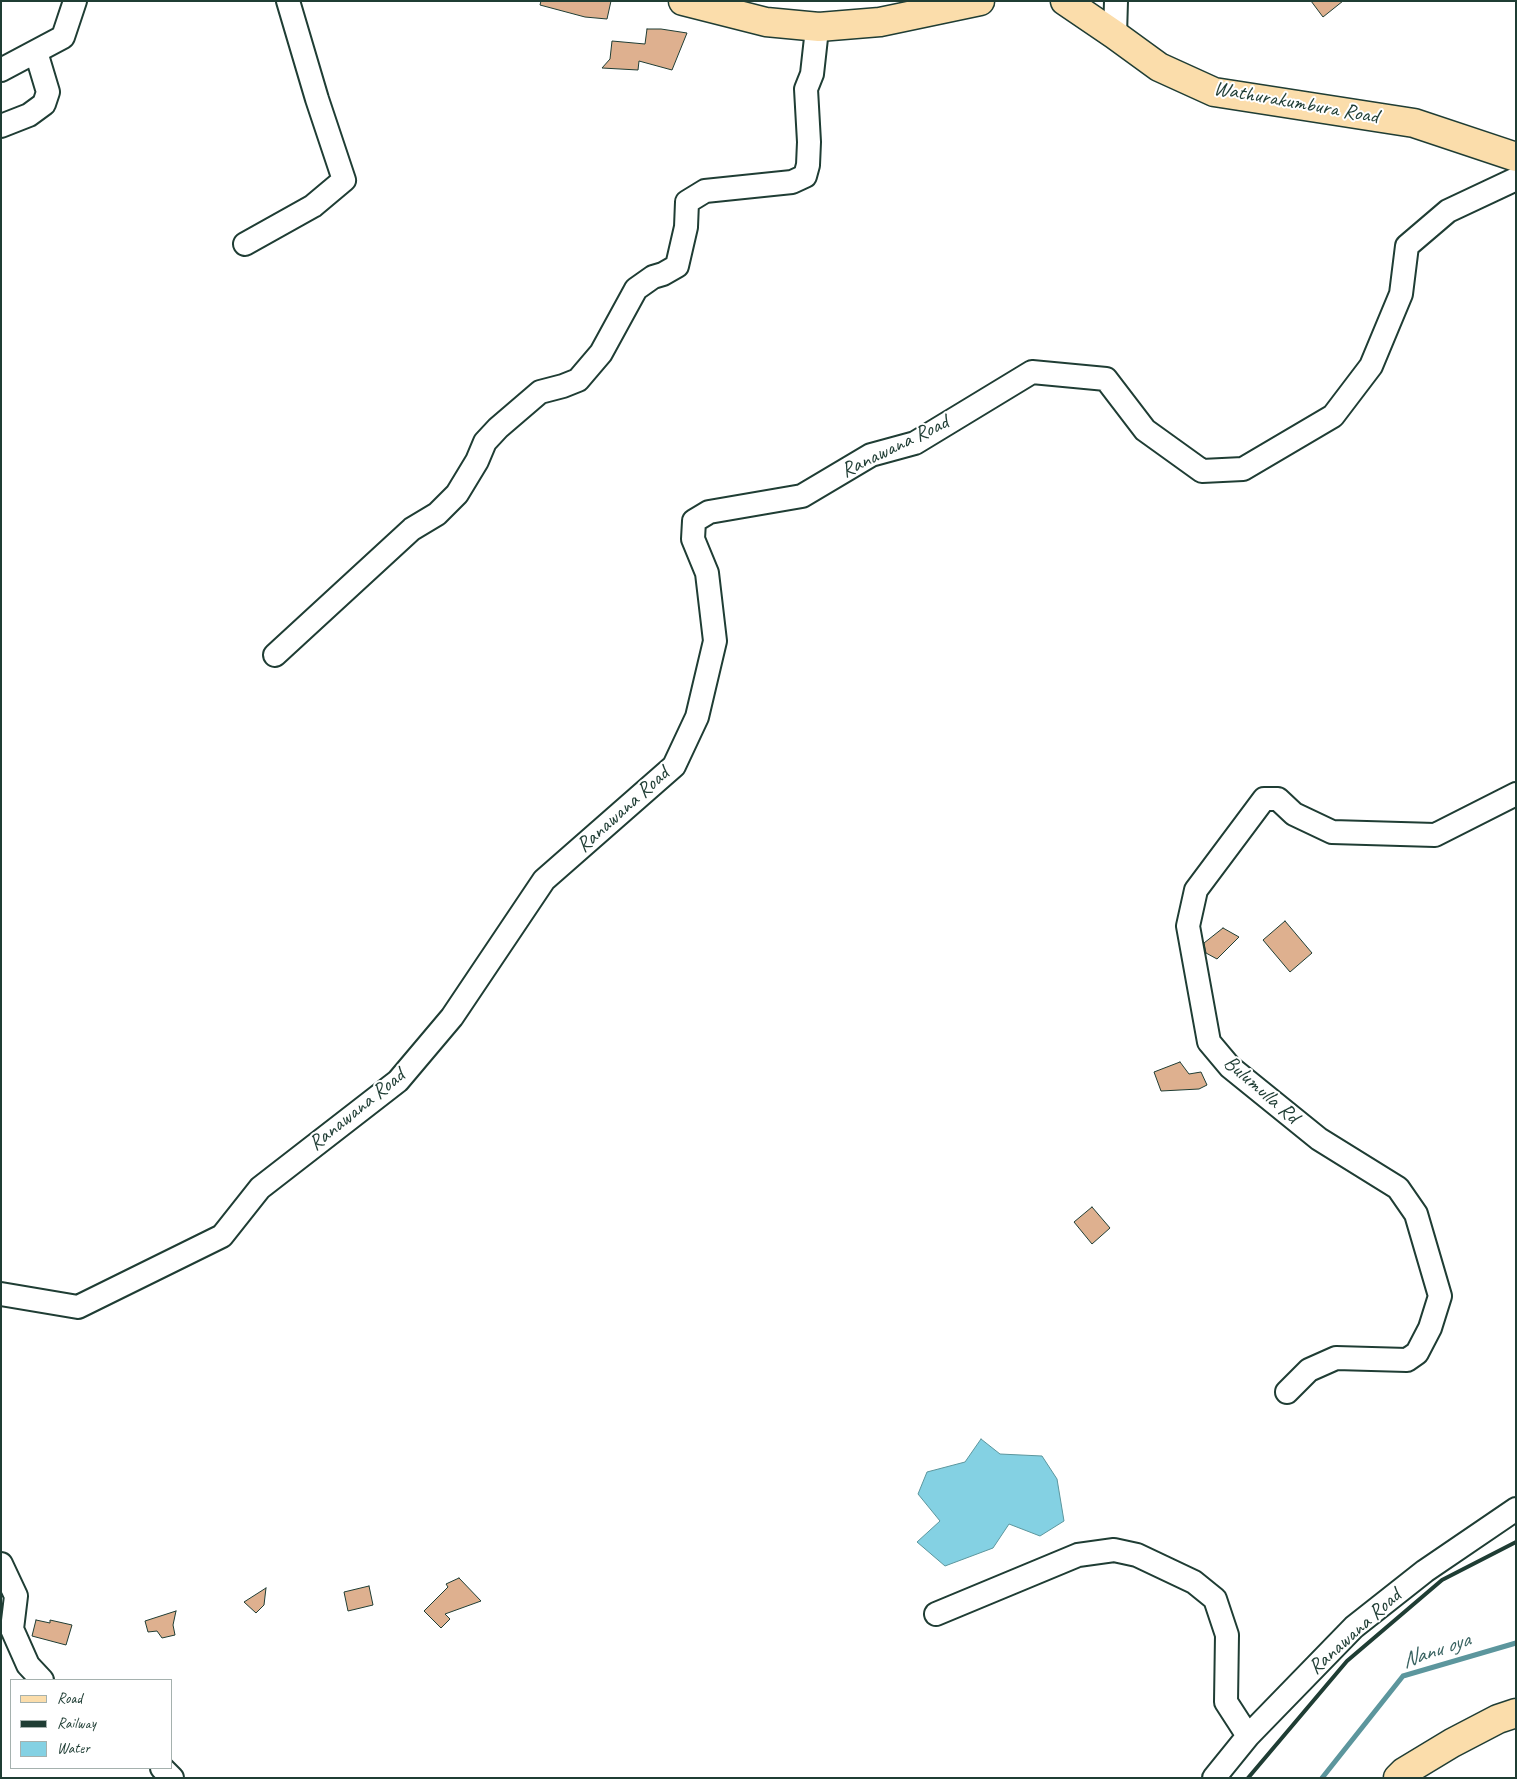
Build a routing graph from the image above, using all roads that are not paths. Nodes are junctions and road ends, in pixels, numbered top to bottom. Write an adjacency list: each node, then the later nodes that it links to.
1 (76, 1): 9 (street)
2 (288, 1): 14 (street)
3 (683, 1): 7 (main road)
4 (980, 1): 7 (main road)
5 (1065, 1): 8 (main road, Wathurakumbura Road)
6 (1116, 1): 8 (street)
7 (819, 27): 15 (street)
8 (1115, 34): 12 (main road, Wathurakumbura Road)
9 (36, 52): 10 (street); 11 (street)
10 (1, 70)
11 (1, 126)
12 (1516, 158)
13 (1516, 179): 17 (street, Ranawana Road)
14 (245, 244)
15 (275, 655)
16 (1516, 794): 18 (street, Bulumulla Rd)
17 (1, 1294)
18 (1287, 1392)
19 (1516, 1509): 24 (street, Ranawana Road)
20 (1, 1564): 22 (street)
21 (936, 1614): 24 (street)
22 (41, 1679)
23 (1516, 1713): 28 (main road)
24 (1248, 1736): 27 (street, Ranawana Road)
25 (163, 1769): 26 (street)
26 (172, 1778)
27 (1214, 1778)
28 (1398, 1778)

